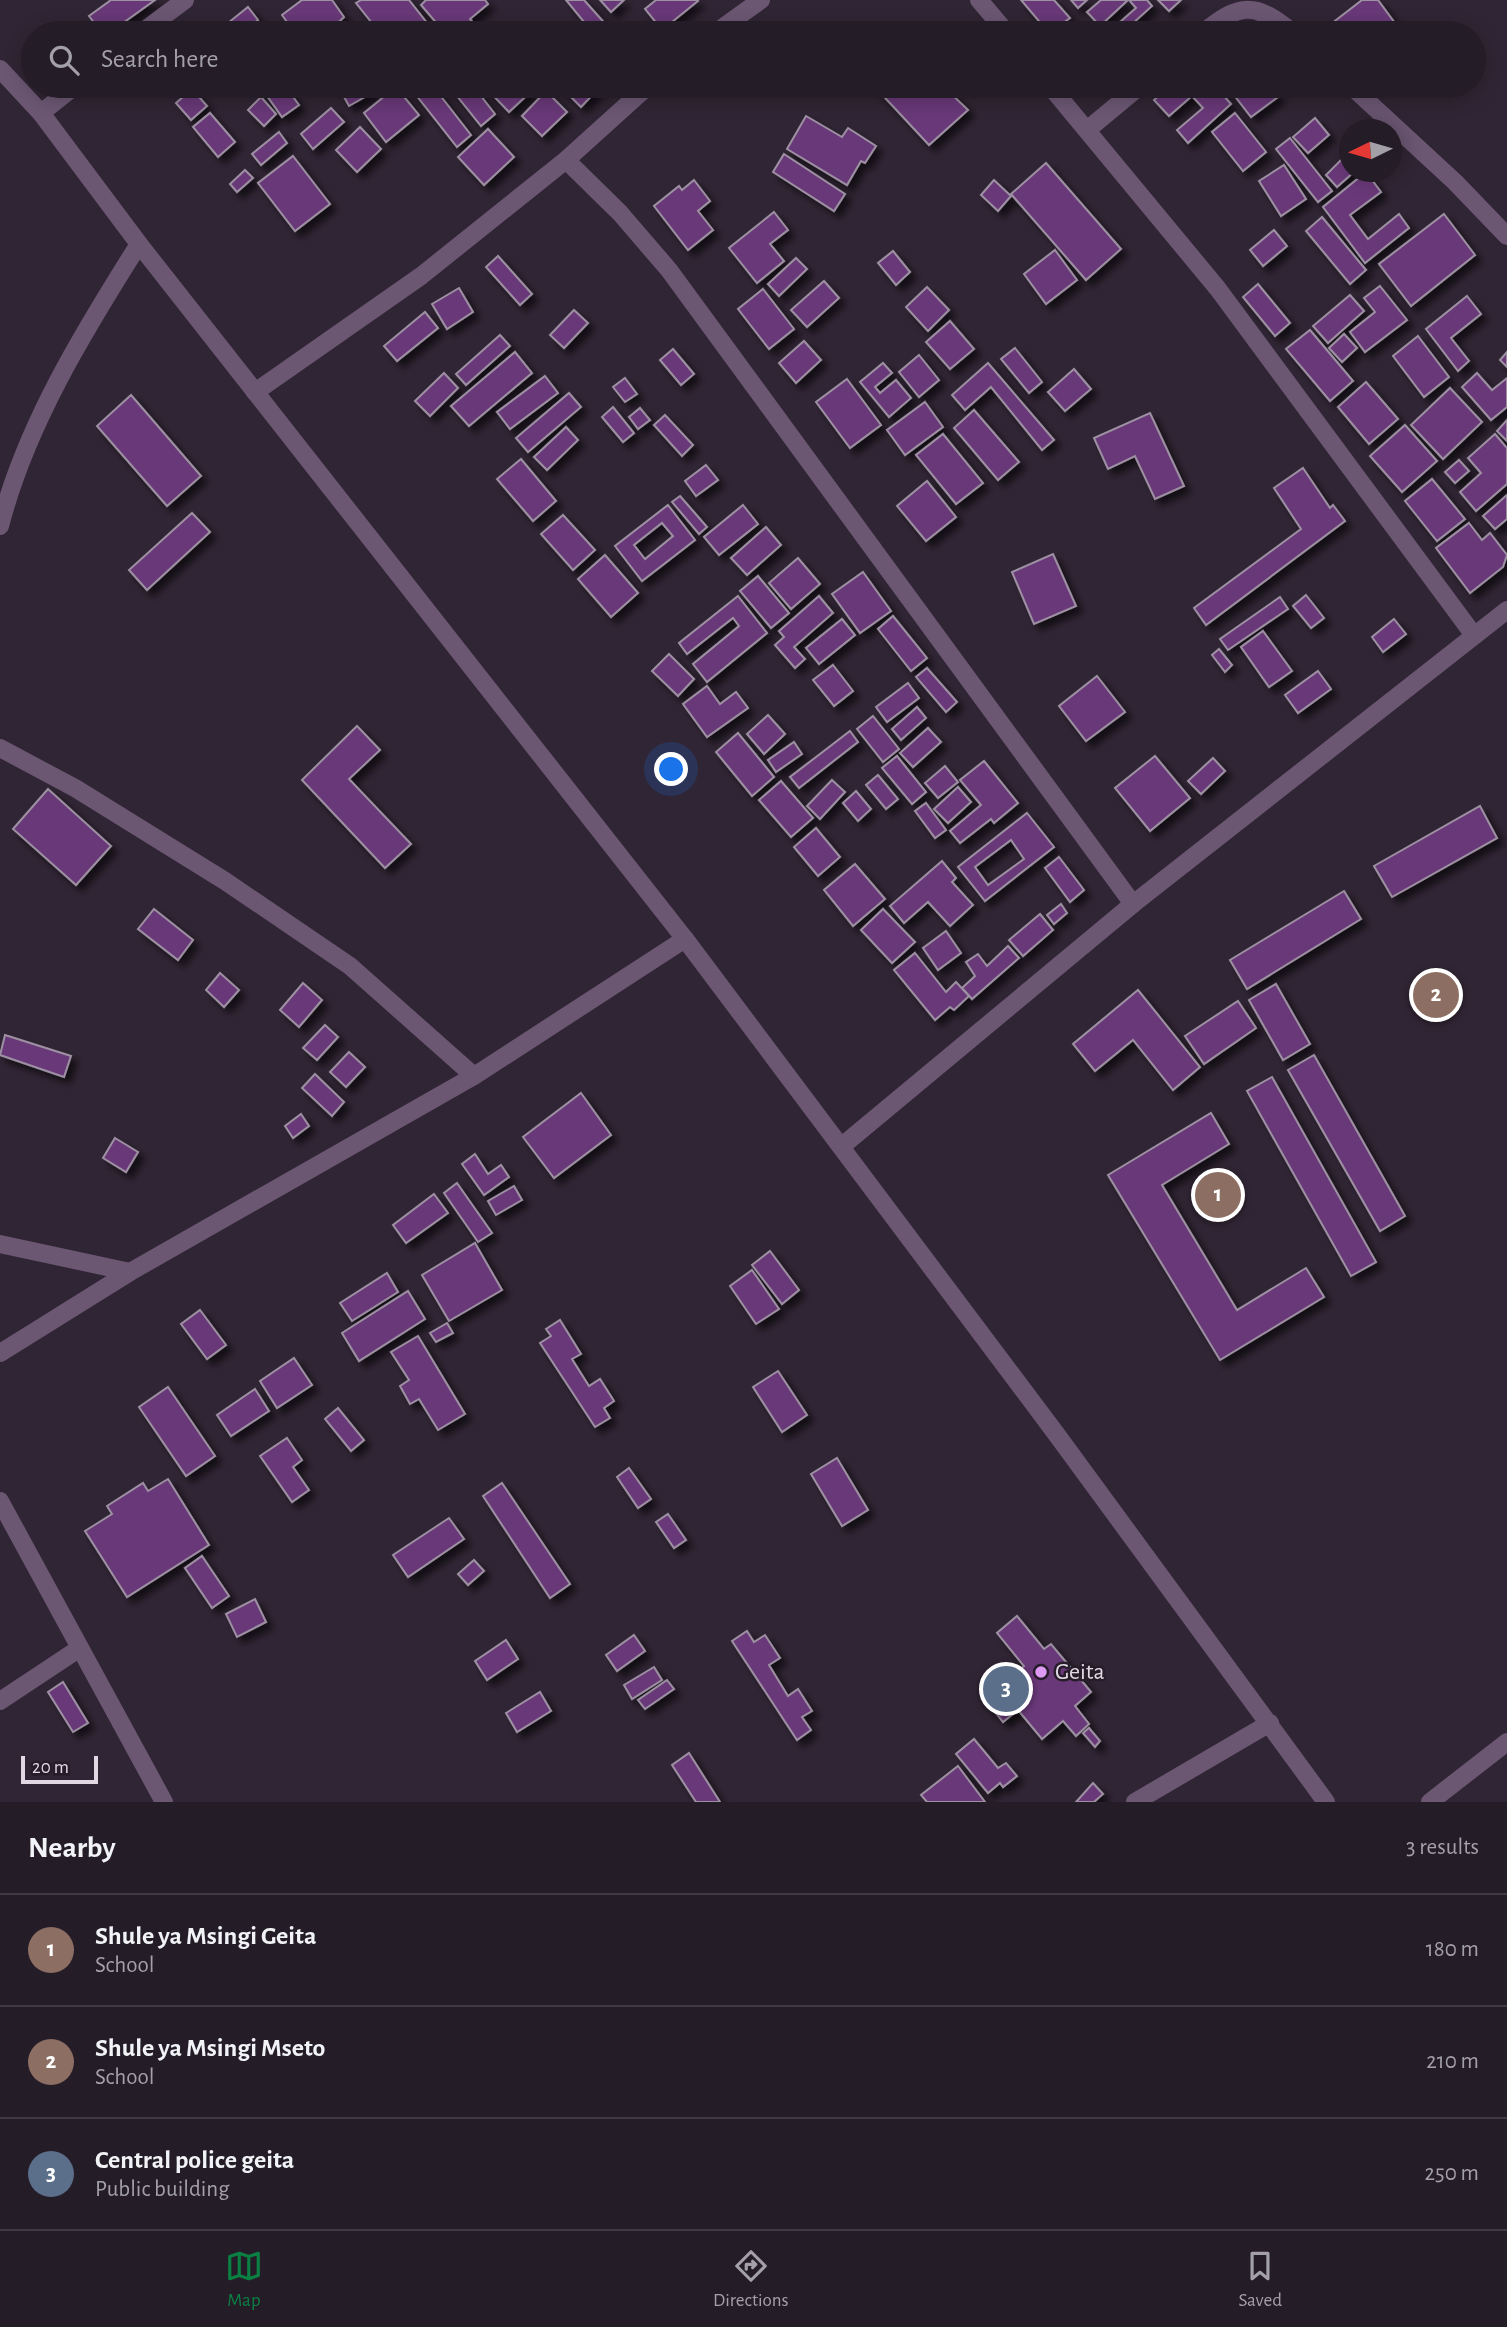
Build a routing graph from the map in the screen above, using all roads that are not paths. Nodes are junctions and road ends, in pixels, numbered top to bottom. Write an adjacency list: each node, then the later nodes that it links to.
1 (185, 0): 4 (street)
2 (761, 0): 5 (street)
3 (979, 0): 6 (street)
4 (157, 21)
5 (732, 21)
6 (997, 21)
7 (1219, 21): 8 (street)
8 (1277, 21)
9 (0, 69): 10 (street)
10 (21, 92)
11 (27, 98): 17 (street)
12 (60, 98): 17 (street)
13 (635, 98): 19 (street)
14 (1060, 98): 18 (street)
15 (1126, 98): 18 (street)
16 (1364, 98): 20 (street)
17 (41, 113): 21 (street)
18 (1087, 130): 25 (street)
19 (565, 160): 22 (street); 27 (street)
20 (1507, 236)
21 (139, 244): 22 (street); 23 (street)
22 (256, 392): 28 (street)
23 (0, 526)
24 (1506, 612): 25 (street)
25 (1474, 634): 27 (street)
26 (0, 748): 29 (street)
27 (1133, 904): 30 (street)
28 (685, 939): 29 (street); 30 (street)
29 (474, 1076): 32 (street)
30 (842, 1146): 37 (street)
31 (0, 1244): 32 (street)
32 (130, 1272): 33 (street)
33 (0, 1353)
34 (0, 1501): 35 (street)
35 (80, 1648): 36 (street); 39 (street)
36 (0, 1701)
37 (1270, 1723): 40 (street); 41 (street)
38 (1507, 1742): 42 (street)
39 (164, 1802)
40 (1135, 1802)
41 (1326, 1802)
42 (1430, 1802)

